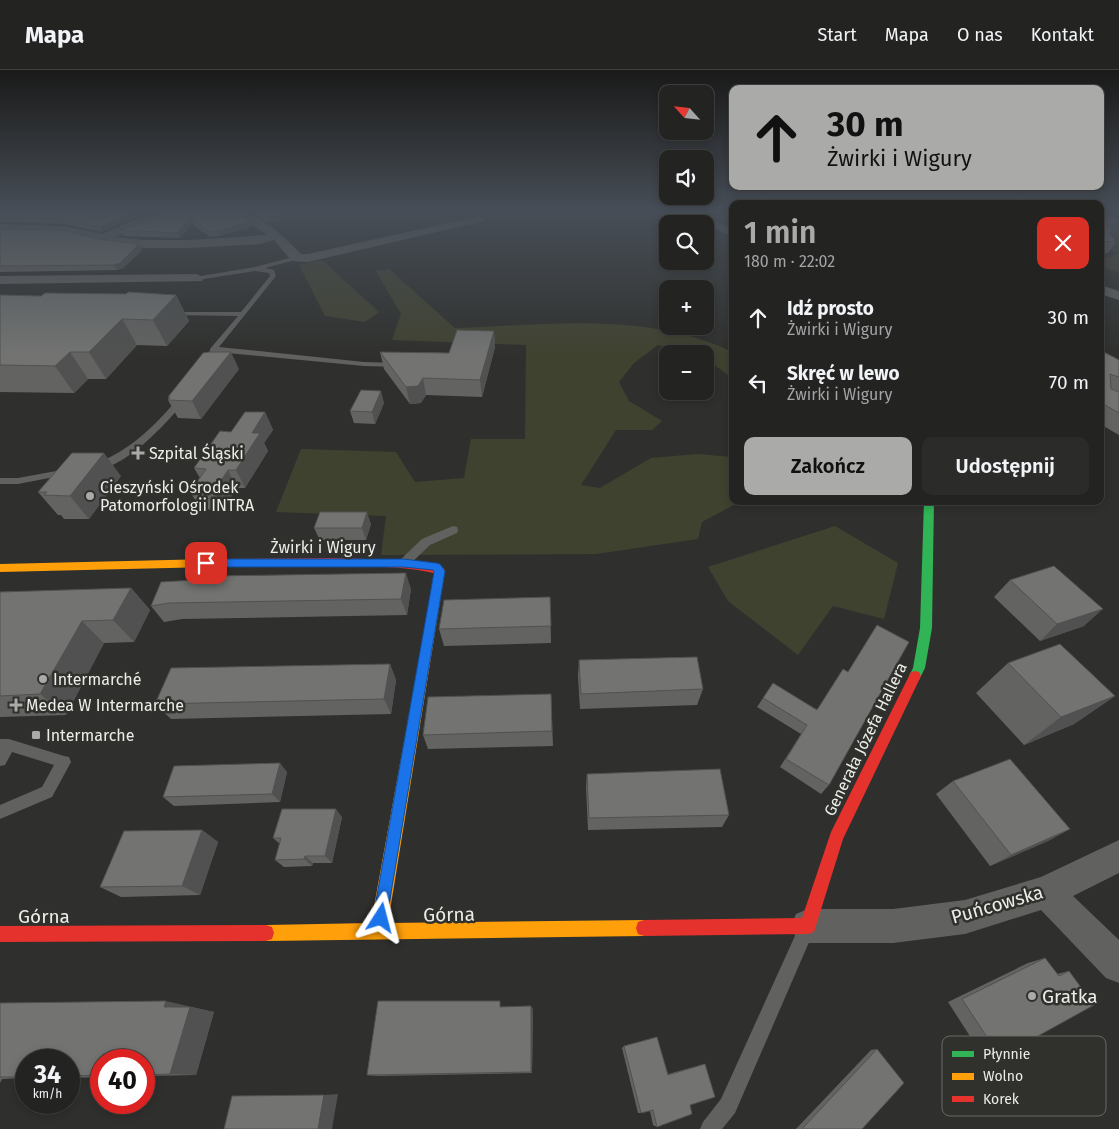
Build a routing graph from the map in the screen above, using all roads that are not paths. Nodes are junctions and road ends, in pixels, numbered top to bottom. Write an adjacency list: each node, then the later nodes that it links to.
1 (291, 259): 2 (lane)
2 (255, 269): 3 (lane); 8 (lane)
3 (196, 278): 4 (street)
4 (0, 280)
5 (1104, 290): 6 (street)
6 (1119, 296)
7 (168, 313): 8 (lane)
8 (243, 314): 9 (lane)
9 (214, 349): 10 (lane); 11 (lane)
10 (403, 365)
11 (201, 375)
12 (189, 390): 13 (lane)
13 (92, 468)
14 (74, 471): 15 (lane)
15 (0, 481)
16 (930, 505): 25 (street, Generała Józefa Hallera)
17 (453, 530): 18 (lane)
18 (404, 563): 19 (street, Żwirki i Wigury); 26 (street, Żwirki i Wigury)
19 (0, 568)
20 (5, 745): 21 (lane); 22 (lane)
21 (0, 760)
22 (0, 812)
23 (1119, 856): 24 (street, Puńcowska)
24 (1046, 892): 25 (street, Puńcowska); 28 (street)
25 (808, 926): 26 (street, Górna); 29 (lane)
26 (378, 932): 27 (street, Górna)
27 (0, 934)
28 (1119, 965)
29 (710, 1129)

